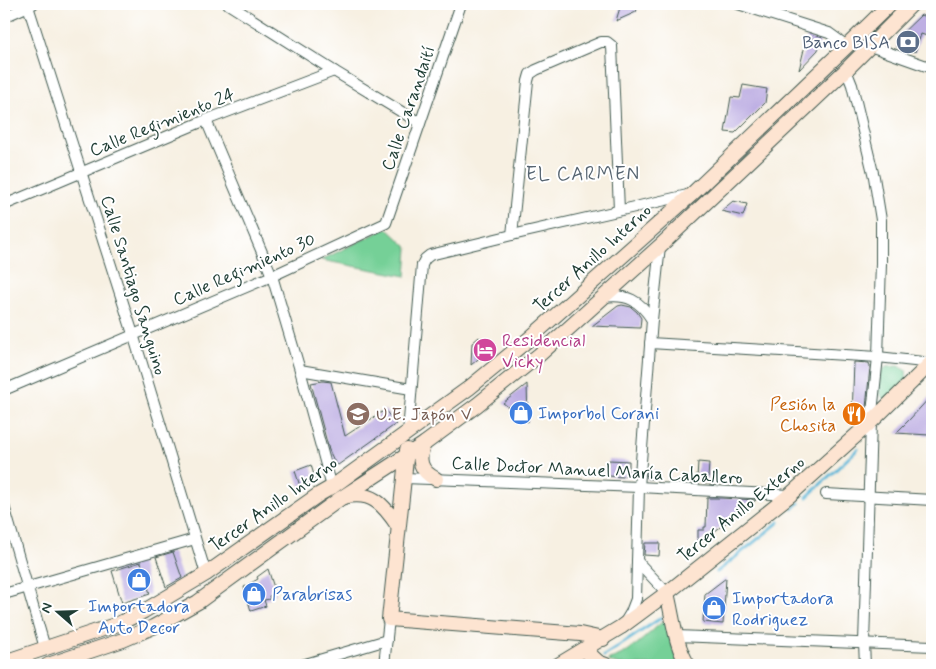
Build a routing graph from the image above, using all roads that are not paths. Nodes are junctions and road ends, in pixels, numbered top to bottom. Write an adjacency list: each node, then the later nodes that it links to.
1 (228, 4): 12 (street)
2 (461, 4): 15 (street, Calle Carandaití)
3 (738, 4): 8 (street)
4 (890, 4): 8 (main road, Tercer Anillo Interno)
5 (912, 4): 9 (main road, Tercer Anillo Interno)
6 (31, 5): 7 (street); 18 (street, Calle Santiago Sanguino)
7 (4, 17)
8 (847, 46): 13 (main road, Tercer Anillo Interno)
9 (870, 46): 10 (street); 11 (main road, Tercer Anillo Interno)
10 (932, 68)
11 (846, 70): 16 (main road, Tercer Anillo Interno); 33 (street)
12 (334, 71): 14 (street, Calle Regimiento 24); 15 (street)
13 (783, 108): 16 (main road); 17 (main road, Tercer Anillo Interno)
14 (206, 120): 18 (street, Calle Regimiento 24); 28 (street)
15 (420, 122): 25 (street, Calle Carandaití)
16 (774, 138): 19 (main road, Tercer Anillo Interno)
17 (742, 147): 19 (main road); 20 (main road, Tercer Anillo Interno)
18 (81, 173): 22 (street, Calle Regimiento 24); 31 (street, Calle Santiago Sanguino)
19 (731, 179): 27 (main road, Tercer Anillo Interno)
20 (692, 194): 21 (street); 24 (main road, Tercer Anillo Interno)
21 (664, 200): 23 (street); 24 (street)
22 (4, 205)
23 (619, 210): 26 (street); 26 (street)
24 (673, 211): 38 (main road, Tercer Anillo Interno)
25 (386, 223): 28 (street, Calle Regimiento 30)
26 (512, 234): 36 (street)
27 (660, 246): 29 (main road, Tercer Anillo Interno); 30 (street)
28 (272, 276): 31 (street, Calle Regimiento 30); 35 (street)
29 (604, 297): 30 (street); 41 (main road, Tercer Anillo Interno)
30 (652, 320): 32 (street)
31 (133, 334): 37 (street, Calle Regimiento 30); 55 (street, Calle Santiago Sanguino)
32 (650, 343): 33 (street); 46 (street)
33 (878, 357): 34 (street); 39 (street)
34 (932, 362): 39 (main road, Tercer Anillo Externo)
35 (300, 370): 36 (street); 45 (street)
36 (411, 389): 40 (street)
37 (4, 390)
38 (446, 405): 40 (main road, Tercer Anillo Interno); 42 (main road)
39 (872, 422): 48 (main road, Tercer Anillo Externo); 50 (street)
40 (408, 432): 45 (main road, Tercer Anillo Interno)
41 (424, 444): 42 (main road, Tercer Anillo Interno); 44 (main road)
42 (406, 456): 43 (main road); 49 (main road); 51 (main road, Tercer Anillo Interno)
43 (404, 478): 44 (street, Calle Doctor Manuel María Caballero); 54 (main road)
44 (436, 479): 46 (street, Calle Doctor Manuel María Caballero)
45 (332, 487): 49 (main road, Tercer Anillo Interno)
46 (639, 487): 48 (street, Calle Doctor Manuel María Caballero); 56 (street)
47 (826, 494): 50 (street)
48 (790, 495): 59 (main road, Tercer Anillo Externo)
49 (318, 496): 57 (main road, Tercer Anillo Interno)
50 (868, 497): 52 (street); 67 (street)
51 (341, 498): 54 (main road); 61 (main road, Tercer Anillo Interno)
52 (932, 500)
53 (4, 506): 58 (street)
54 (398, 526): 62 (main road)
55 (195, 539): 57 (street, Calle Santiago Sanguino); 58 (street)
56 (637, 561): 59 (street); 63 (street)
57 (206, 574): 61 (main road); 69 (main road, Tercer Anillo Interno)
58 (28, 587): 60 (street); 69 (street)
59 (667, 593): 63 (main road, Tercer Anillo Externo); 64 (main road)
60 (4, 594)
61 (198, 602): 72 (main road, Tercer Anillo Interno)
62 (389, 619): 65 (main road); 66 (street)
63 (621, 628): 65 (main road, Tercer Anillo Externo)
64 (677, 636): 67 (street); 77 (main road)
65 (603, 639): 70 (main road, Tercer Anillo Externo)
66 (387, 640): 73 (street); 74 (street)
67 (864, 643): 68 (street); 78 (street)
68 (932, 646)
69 (44, 648): 71 (main road, Tercer Anillo Interno)
70 (585, 650): 75 (main road, Tercer Anillo Externo); 76 (main road)
71 (4, 662)
72 (49, 665)
73 (302, 665)
74 (384, 665)
75 (558, 665)
76 (606, 665)
77 (688, 665)
78 (865, 665)

